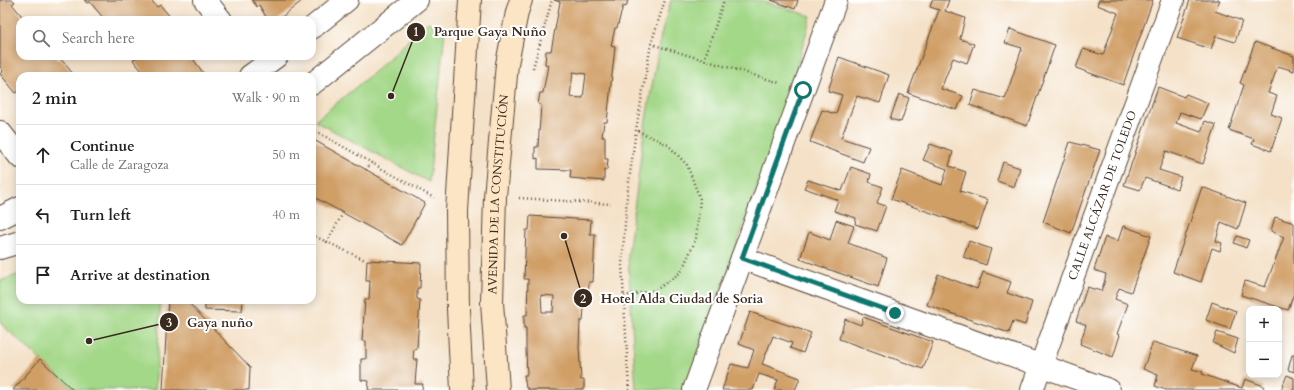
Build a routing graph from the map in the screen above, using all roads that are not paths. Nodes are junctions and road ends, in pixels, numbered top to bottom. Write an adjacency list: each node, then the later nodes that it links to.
1 (205, 0): 8 (street)
2 (347, 0): 9 (street)
3 (418, 0): 10 (street)
4 (470, 0): 19 (street)
5 (521, 0): 20 (street, AVENIDA DE LA CONSTITUCIÓN)
6 (836, 0): 17 (street)
7 (1173, 0): 18 (street, CALLE ALCÁZAR DE TOLEDO)
8 (218, 16)
9 (316, 25)
10 (316, 81)
11 (0, 132): 12 (street)
12 (16, 152)
13 (16, 210): 14 (street)
14 (0, 218)
15 (16, 243): 16 (street)
16 (0, 248)
17 (742, 258): 18 (street); 21 (street)
18 (1041, 365): 22 (street, CALLE ALCÁZAR DE TOLEDO); 23 (street)
19 (462, 390)
20 (498, 390)
21 (694, 390)
22 (1032, 390)
23 (1109, 390)

